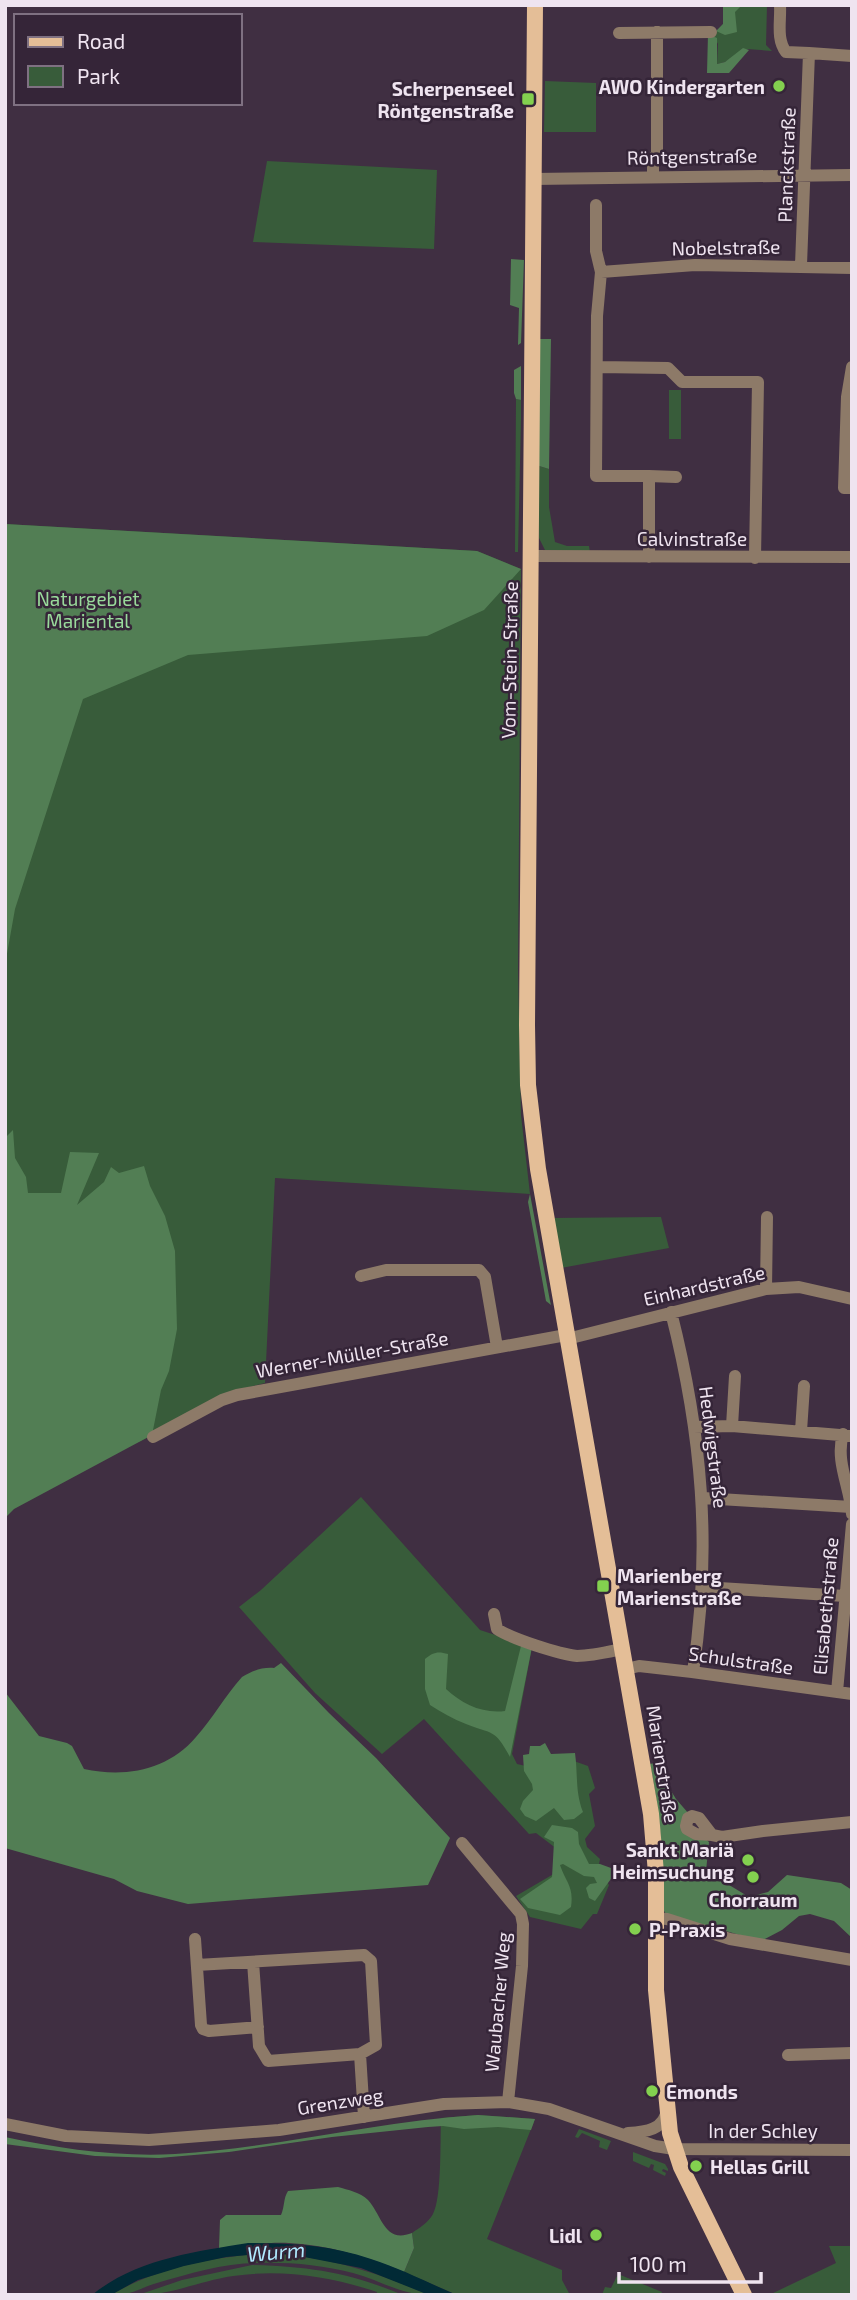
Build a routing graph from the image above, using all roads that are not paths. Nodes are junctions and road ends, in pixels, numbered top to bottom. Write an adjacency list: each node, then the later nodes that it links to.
1 (535, 5): 11 (main road, Vom-Stein-Straße)
2 (780, 5): 6 (street)
3 (657, 32): 4 (street); 5 (street); 10 (street)
4 (711, 32)
5 (619, 33)
6 (809, 53): 7 (street); 8 (street, Planckstraße)
7 (852, 56)
8 (805, 175): 9 (street, Röntgenstraße); 10 (street, Röntgenstraße); 13 (street, Planckstraße)
9 (852, 175)
10 (653, 176): 11 (street, Röntgenstraße)
11 (533, 179): 21 (main road, Vom-Stein-Straße)
12 (596, 205): 15 (street)
13 (802, 265): 14 (street, Nobelstraße); 15 (street, Nobelstraße)
14 (852, 268)
15 (601, 272): 16 (street)
16 (598, 367): 18 (street); 24 (street)
17 (852, 371): 20 (street)
18 (649, 476): 19 (street); 22 (street)
19 (676, 477)
20 (852, 488)
21 (532, 556): 22 (street, Calvinstraße); 30 (main road, Vom-Stein-Straße)
22 (649, 557): 24 (street, Calvinstraße)
23 (852, 557): 24 (street, Calvinstraße)
24 (755, 558)
25 (767, 1217): 27 (street)
26 (361, 1276): 32 (street)
27 (766, 1289): 28 (street, Einhardstraße); 29 (street, Einhardstraße)
28 (852, 1299)
29 (671, 1312): 31 (street, Einhardstraße); 36 (street, Hedwigstraße)
30 (561, 1313): 31 (main road, Marienstraße)
31 (566, 1337): 32 (street, Werner-Müller-Straße); 47 (main road, Marienstraße)
32 (497, 1347): 39 (street, Werner-Müller-Straße)
33 (735, 1376): 35 (street)
34 (804, 1386): 37 (street)
35 (732, 1426): 36 (street); 37 (street)
36 (694, 1427): 40 (street, Hedwigstraße)
37 (801, 1431): 38 (street)
38 (847, 1435): 41 (street, Elisabethstraße)
39 (153, 1437)
40 (703, 1498): 41 (street); 44 (street, Hedwigstraße)
41 (851, 1507): 42 (street, Elisabethstraße)
42 (852, 1514)
43 (852, 1524): 45 (street, Elisabethstraße)
44 (703, 1587): 45 (street); 49 (street, Hedwigstraße)
45 (845, 1595): 50 (street, Elisabethstraße)
46 (494, 1614): 47 (street)
47 (622, 1649): 48 (main road, Marienstraße)
48 (626, 1669): 49 (street, Schulstraße); 55 (main road, Marienstraße)
49 (693, 1672): 50 (street, Schulstraße)
50 (837, 1692): 51 (street, Schulstraße)
51 (852, 1695)
52 (852, 1822): 53 (street)
53 (712, 1835)
54 (462, 1843): 64 (street, Waubacher Weg)
55 (655, 1918): 57 (street); 65 (main road, Marienstraße)
56 (195, 1939): 59 (street)
57 (852, 1960)
58 (253, 1962): 59 (street); 60 (street); 62 (street)
59 (197, 1965): 60 (street)
60 (258, 2027): 62 (street)
61 (852, 2053): 63 (street)
62 (360, 2054): 66 (street)
63 (788, 2054)
64 (508, 2102): 66 (street, Grenzweg); 68 (street, Grenzweg)
65 (667, 2102): 68 (street); 69 (main road, Marienstraße)
66 (364, 2118): 67 (street, Grenzweg)
67 (5, 2124)
68 (621, 2133): 69 (street, Grenzweg)
69 (674, 2149): 70 (street, In der Schley); 71 (main road, Marienstraße)
70 (852, 2150)
71 (744, 2295)

